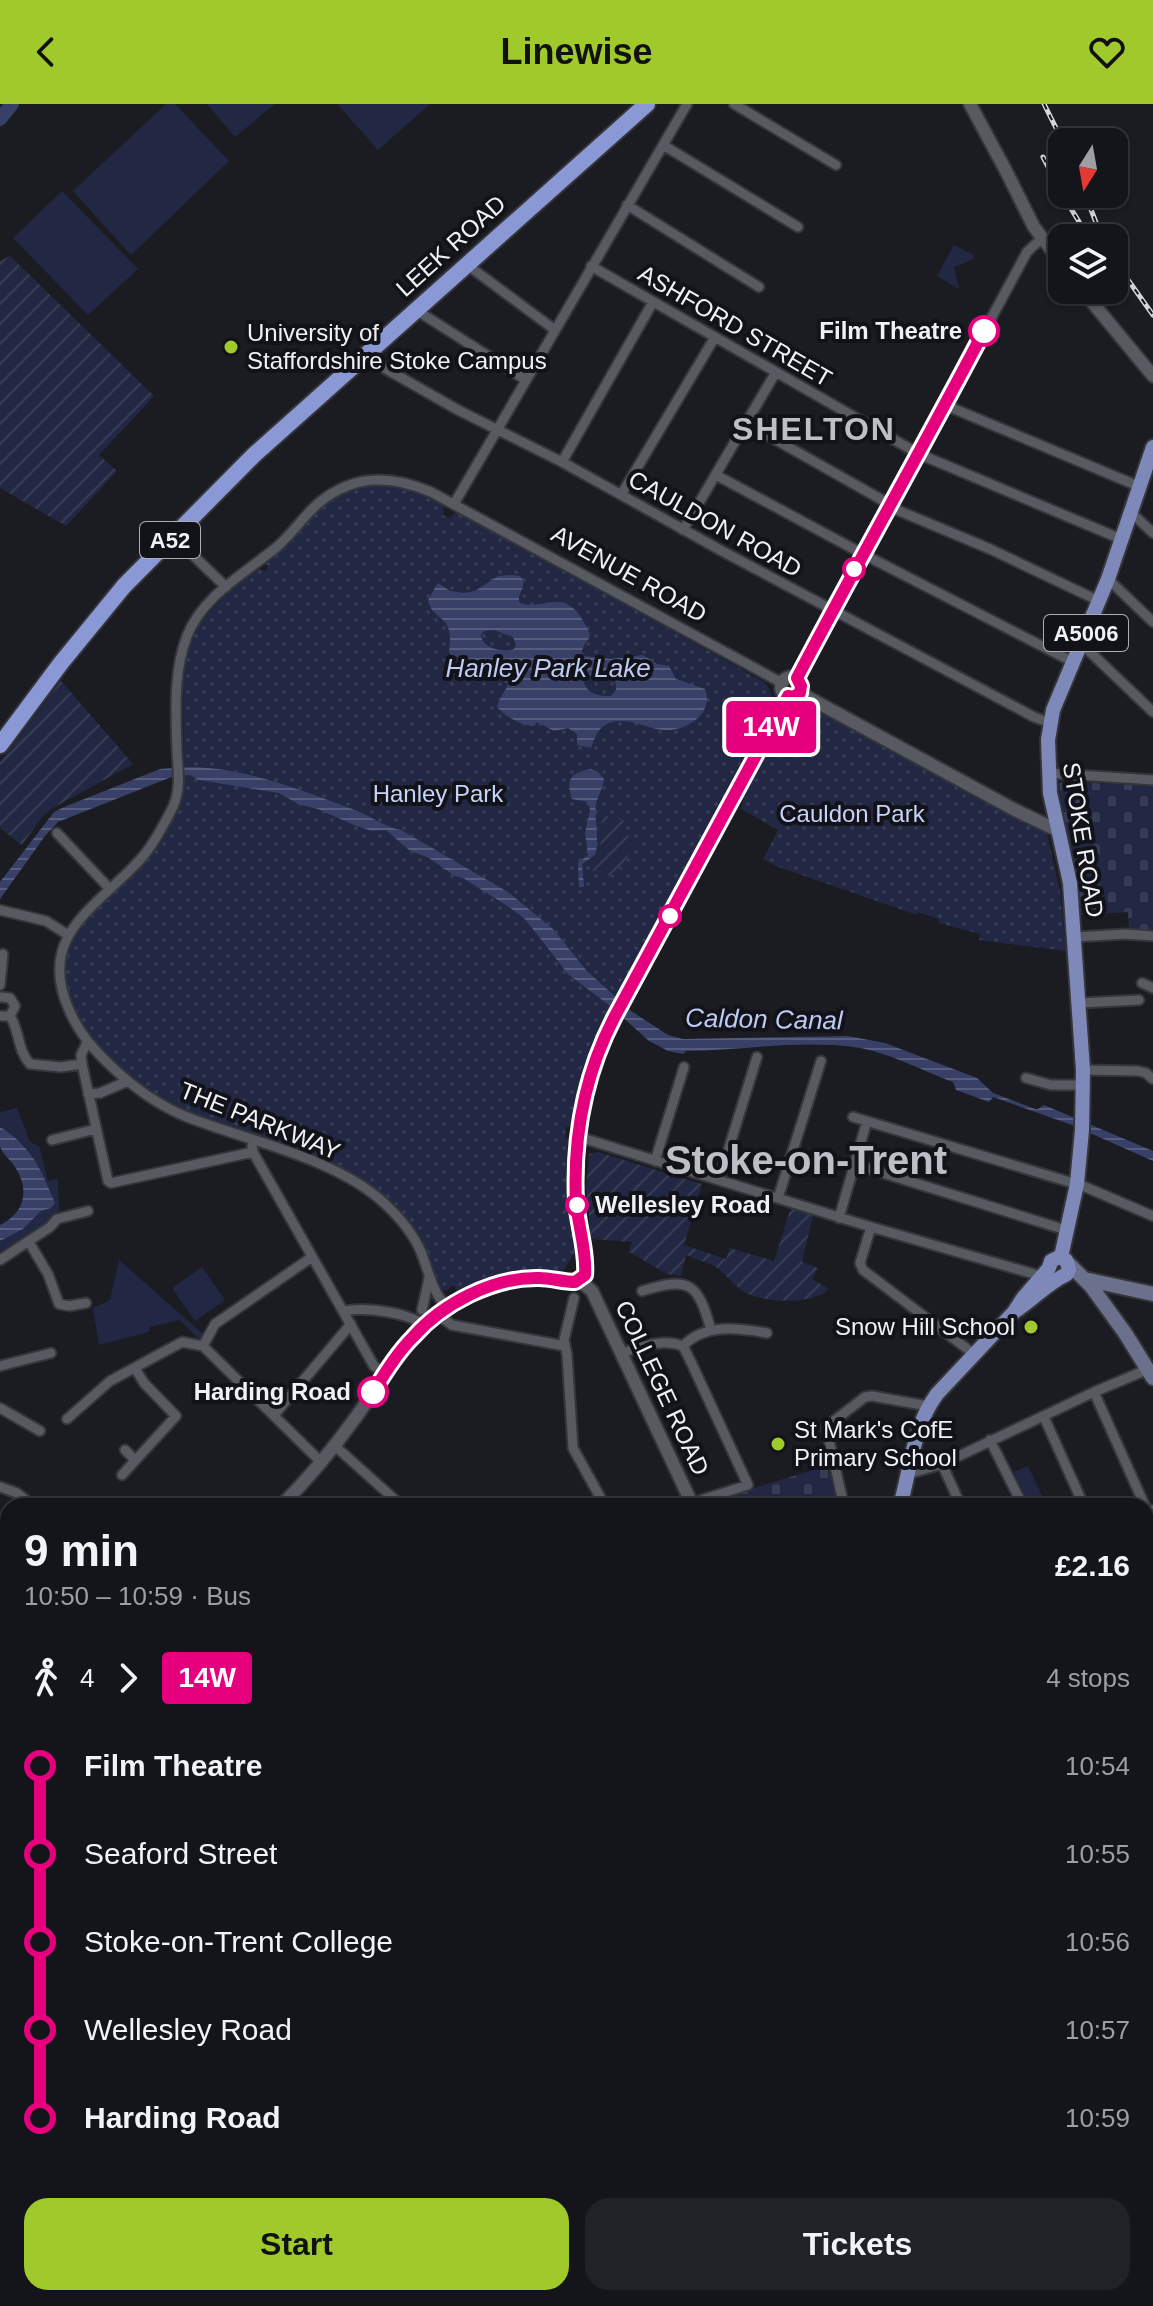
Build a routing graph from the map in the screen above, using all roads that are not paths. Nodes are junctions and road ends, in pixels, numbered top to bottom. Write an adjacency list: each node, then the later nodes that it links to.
1 (647, 104): 11 (highway, LEEK ROAD / A52)
2 (687, 104): 5 (street)
3 (734, 104): 6 (street)
4 (970, 104): 9 (street)
5 (663, 145): 7 (street); 8 (street)
6 (836, 165)
7 (627, 205): 12 (street); 13 (street)
8 (798, 227)
9 (1042, 238): 10 (street); 23 (street)
10 (1048, 246)
11 (466, 264): 16 (highway, LEEK ROAD / A52); 17 (street)
12 (591, 266): 14 (street, ASHFORD STREET); 17 (street)
13 (759, 287)
14 (653, 302): 18 (street, ASHFORD STREET); 28 (street)
15 (1094, 304): 21 (street)
16 (416, 310): 19 (highway, LEEK ROAD / A52); 22 (street)
17 (555, 330): 22 (street)
18 (715, 337): 20 (street, ASHFORD STREET); 31 (street)
19 (363, 356): 25 (street, CAULDON ROAD); 37 (highway, LEEK ROAD / A52)
20 (776, 372): 24 (street); 27 (street, ASHFORD STREET)
21 (1153, 376)
22 (526, 380): 25 (street)
23 (945, 405): 27 (street); 30 (street)
24 (746, 423): 29 (street); 33 (street)
25 (496, 430): 28 (street, CAULDON ROAD); 32 (street)
26 (1153, 447): 30 (main road, STOKE ROAD / A5006)
27 (919, 454): 33 (street); 38 (street, ASHFORD STREET)
28 (562, 462): 31 (street, CAULDON ROAD)
29 (716, 475): 35 (street); 39 (street)
30 (1138, 486): 34 (main road, STOKE ROAD / A5006)
31 (621, 495): 35 (street, CAULDON ROAD)
32 (454, 504): 41 (street, AVENUE ROAD); 48 (street, AVENUE ROAD)
33 (891, 506): 39 (street); 42 (street)
34 (1129, 515): 36 (street); 38 (main road, STOKE ROAD / A5006)
35 (683, 530): 43 (street, CAULDON ROAD)
36 (1153, 533)
37 (173, 536): 41 (street); 52 (highway, LEEK ROAD / A52)
38 (1121, 539): 40 (main road, STOKE ROAD / A5006)
39 (863, 554): 43 (street); 46 (street)
40 (1108, 579): 42 (main road, STOKE ROAD / A5006); 44 (street)
41 (226, 587): 59 (street, AVENUE ROAD)
42 (1099, 601): 45 (main road, STOKE ROAD / A5006)
43 (833, 611): 47 (street); 51 (street, CAULDON ROAD)
44 (1153, 622)
45 (1080, 646): 46 (main road, STOKE ROAD / A5006); 50 (street)
46 (1073, 662): 51 (main road, STOKE ROAD / A5006)
47 (797, 678): 48 (street); 49 (street)
48 (782, 683): 49 (street)
49 (794, 695): 56 (street); 85 (street)
50 (1153, 712)
51 (1051, 723): 53 (main road, STOKE ROAD / A5006)
52 (0, 745)
53 (1048, 773): 54 (street); 55 (main road, STOKE ROAD / A5006)
54 (1153, 780)
55 (1055, 815): 56 (street); 57 (main road, STOKE ROAD / A5006)
56 (1032, 818): 57 (street)
57 (1059, 831): 63 (main road, STOKE ROAD / A5006)
58 (57, 833): 59 (street)
59 (110, 889): 61 (street)
60 (0, 910): 61 (street)
61 (68, 935): 72 (street, THE PARKWAY)
62 (1153, 936): 63 (street)
63 (1075, 937): 70 (main road, STOKE ROAD / A5006)
64 (3, 954): 66 (street)
65 (1142, 983): 67 (street)
66 (0, 985)
67 (1153, 988)
68 (0, 995): 71 (street)
69 (1147, 998): 70 (street)
70 (1080, 1003): 78 (main road, STOKE ROAD / A5006)
71 (5, 1016): 75 (street)
72 (87, 1043): 75 (street); 80 (street, THE PARKWAY)
73 (757, 1057): 91 (street)
74 (821, 1061): 93 (street)
75 (82, 1064): 81 (street)
76 (684, 1067): 89 (street)
77 (1026, 1078): 78 (street)
78 (1084, 1078): 79 (street); 92 (main road, STOKE ROAD / A5006)
79 (1153, 1079)
80 (128, 1081): 81 (street); 87 (street, THE PARKWAY)
81 (88, 1094): 84 (street)
82 (853, 1117): 83 (street)
83 (867, 1121): 90 (street); 92 (street)
84 (96, 1129): 86 (street); 88 (street)
85 (579, 1137): 89 (street); 105 (street)
86 (52, 1140)
87 (251, 1140): 88 (street); 103 (street, THE PARKWAY)
88 (253, 1152): 100 (street)
89 (655, 1161): 91 (street)
90 (854, 1164): 96 (street); 98 (street)
91 (719, 1180): 93 (street)
92 (1077, 1184): 95 (street); 98 (main road, A5006)
93 (778, 1198): 96 (street)
94 (88, 1211): 99 (street)
95 (1153, 1216)
96 (839, 1218): 97 (street)
97 (871, 1227): 102 (street); 125 (street)
98 (1066, 1230): 102 (main road, A5006)
99 (29, 1242): 101 (street); 111 (street)
100 (312, 1257): 114 (street); 120 (street)
101 (0, 1260)
102 (1057, 1269): 104 (main road); 108 (main road); 125 (main road, A5006)
103 (429, 1276): 113 (street); 115 (street, THE PARKWAY)
104 (1084, 1279): 106 (main road); 108 (main road)
105 (580, 1281): 115 (street); 124 (street, COLLEGE ROAD)
106 (1126, 1290): 109 (main road); 112 (main road)
107 (642, 1291): 118 (street)
108 (1094, 1293): 112 (main road)
109 (1153, 1294)
110 (574, 1298): 121 (street)
111 (86, 1303)
112 (1104, 1306): 128 (main road)
113 (422, 1310)
114 (345, 1311): 116 (street); 117 (street)
115 (443, 1311): 117 (street); 121 (street)
116 (351, 1324): 129 (street); 133 (street)
117 (424, 1326): 129 (street)
118 (711, 1330): 119 (street); 122 (street)
119 (767, 1333)
120 (203, 1346): 127 (street); 133 (street)
121 (565, 1346): 149 (street)
122 (683, 1346): 124 (street); 151 (street)
123 (51, 1353): 126 (street)
124 (621, 1353): 150 (street, COLLEGE ROAD)
125 (974, 1354): 131 (main road, A5006)
126 (0, 1366)
127 (135, 1368): 135 (street); 140 (street)
128 (1150, 1372): 130 (street)
129 (385, 1374): 138 (street)
130 (1094, 1392): 134 (street); 157 (street)
131 (928, 1406): 143 (main road, A5006); 152 (street)
132 (0, 1408): 136 (street)
133 (274, 1415): 141 (street)
134 (1044, 1417): 137 (street); 156 (street)
135 (67, 1419)
136 (40, 1431)
137 (990, 1440): 142 (street); 155 (street)
138 (335, 1446): 141 (street); 148 (street)
139 (125, 1450): 140 (street)
140 (135, 1460): 144 (street)
141 (322, 1463): 147 (street)
142 (942, 1464): 143 (street); 154 (street)
143 (908, 1474): 153 (main road, A5006)
144 (122, 1475)
145 (0, 1487): 146 (street)
146 (23, 1498)
147 (289, 1498)
148 (393, 1498)
149 (601, 1498)
150 (689, 1498)
151 (710, 1498)
152 (842, 1498)
153 (902, 1498)
154 (957, 1498)
155 (1019, 1498)
156 (1080, 1498)
157 (1143, 1498)

